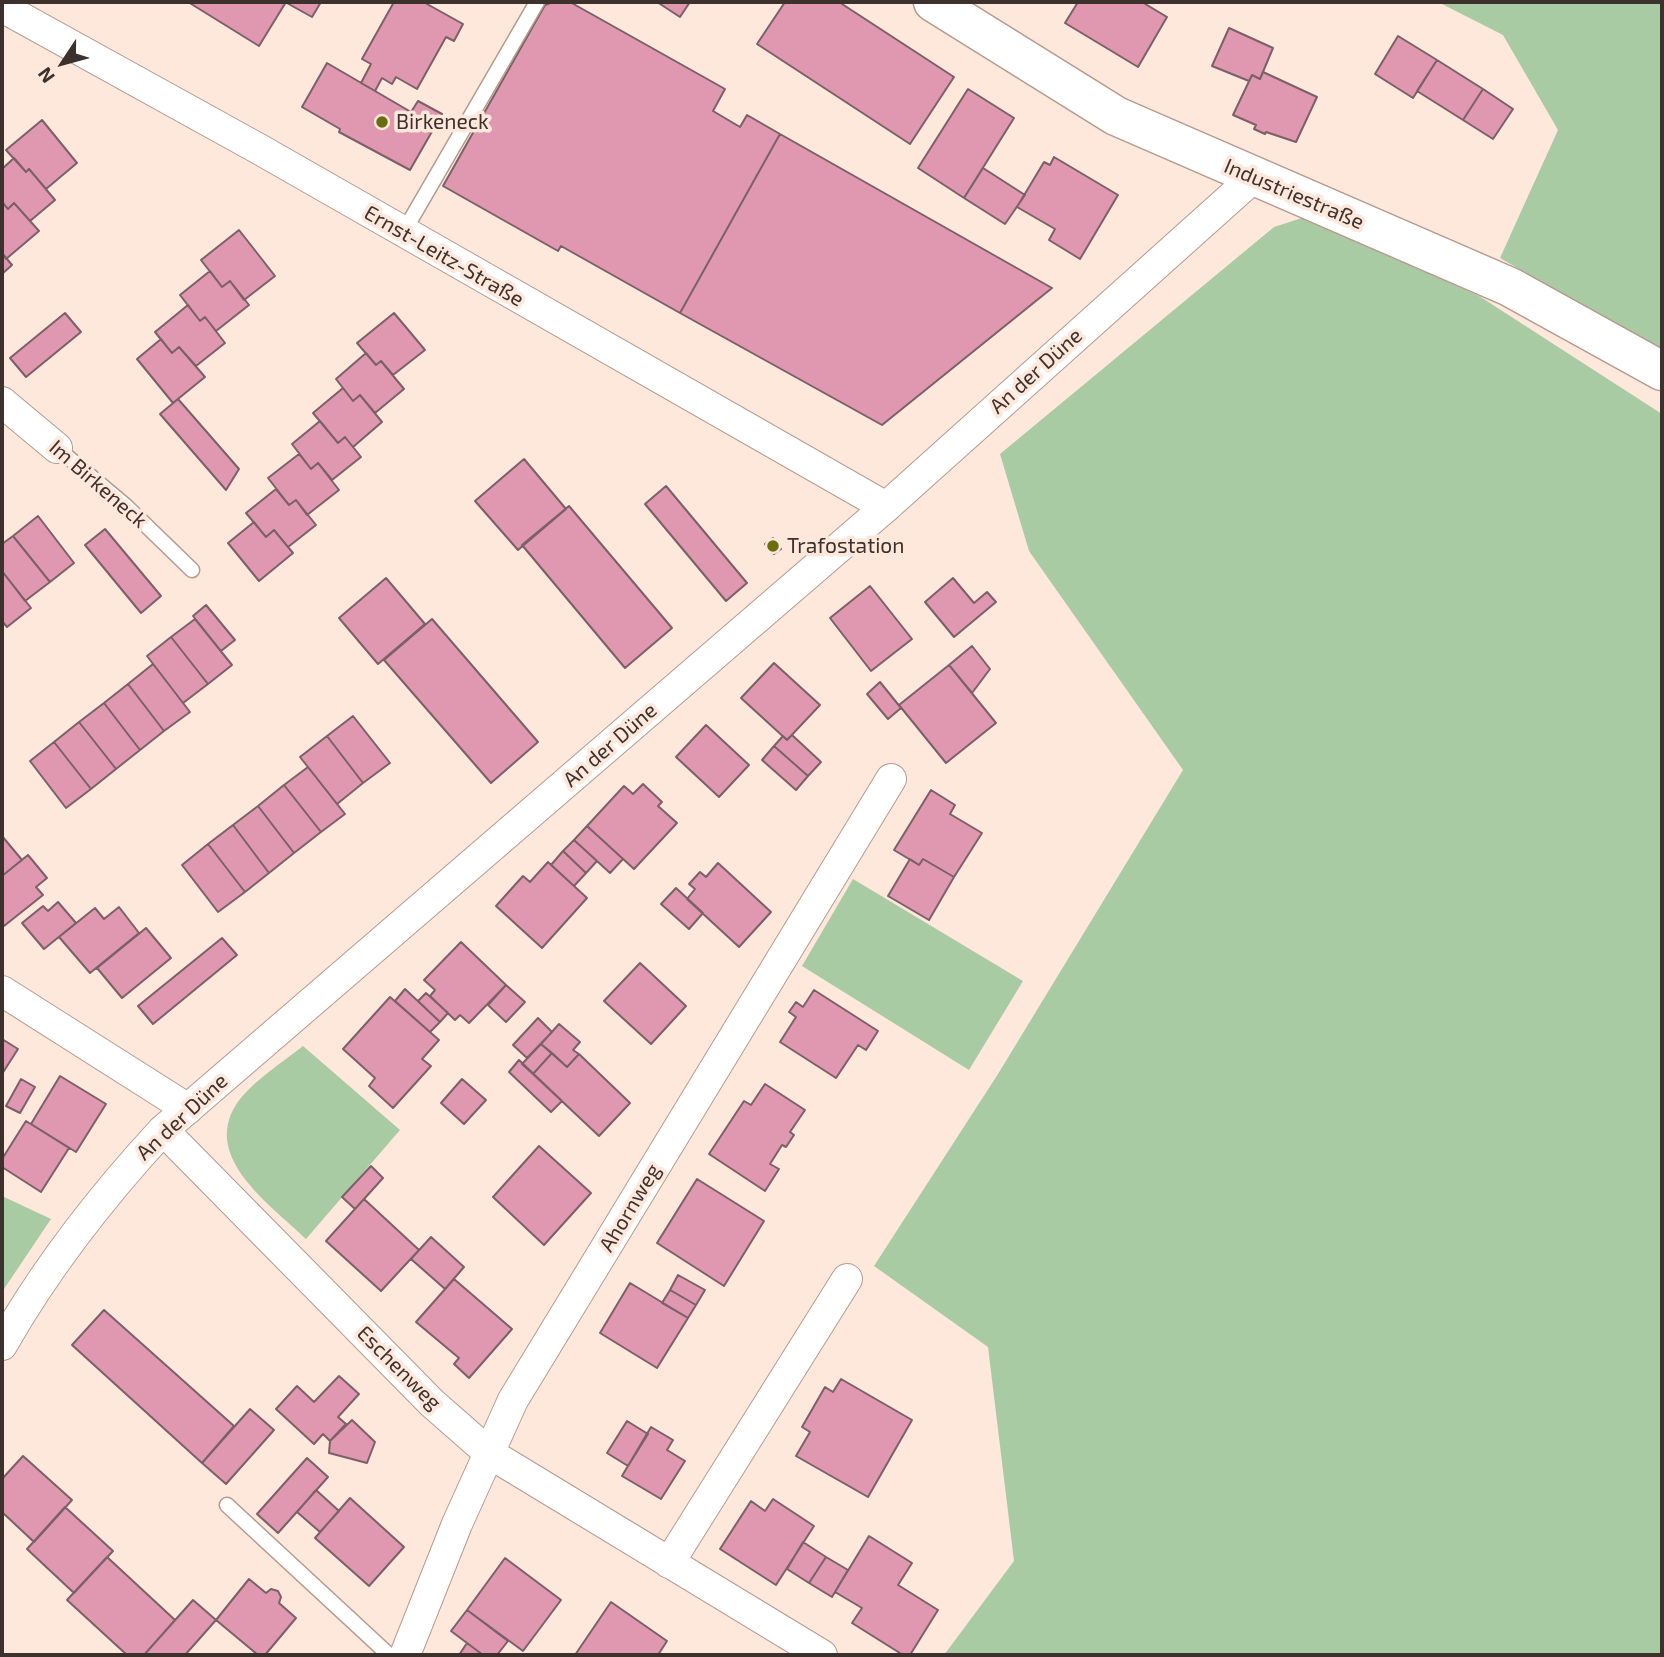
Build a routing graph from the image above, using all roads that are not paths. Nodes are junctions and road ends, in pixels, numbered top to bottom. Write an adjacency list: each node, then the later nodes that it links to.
1 (537, 2): 5 (lane)
2 (933, 2): 4 (street, Industriestraße)
3 (2, 7): 5 (street, Ernst-Leitz-Straße)
4 (1254, 177): 6 (street, Industriestraße); 9 (street, An der Düne)
5 (403, 233): 9 (street, Ernst-Leitz-Straße)
6 (1662, 371)
7 (2, 402): 8 (street, Im Birkeneck)
8 (57, 448): 10 (lane, Im Birkeneck)
9 (886, 507): 13 (street, An der Düne)
10 (192, 570)
11 (891, 779): 17 (street, Ahornweg)
12 (2, 991): 13 (street)
13 (188, 1109): 14 (street, An der Düne)
14 (163, 1130): 16 (street, An der Düne); 17 (street, Eschenweg)
15 (848, 1279): 19 (street)
16 (2, 1345)
17 (489, 1453): 19 (street, Eschenweg); 21 (street, Ahornweg)
18 (227, 1505): 20 (lane)
19 (669, 1563): 22 (street, Eschenweg)
20 (388, 1655)
21 (405, 1655)
22 (822, 1655)

